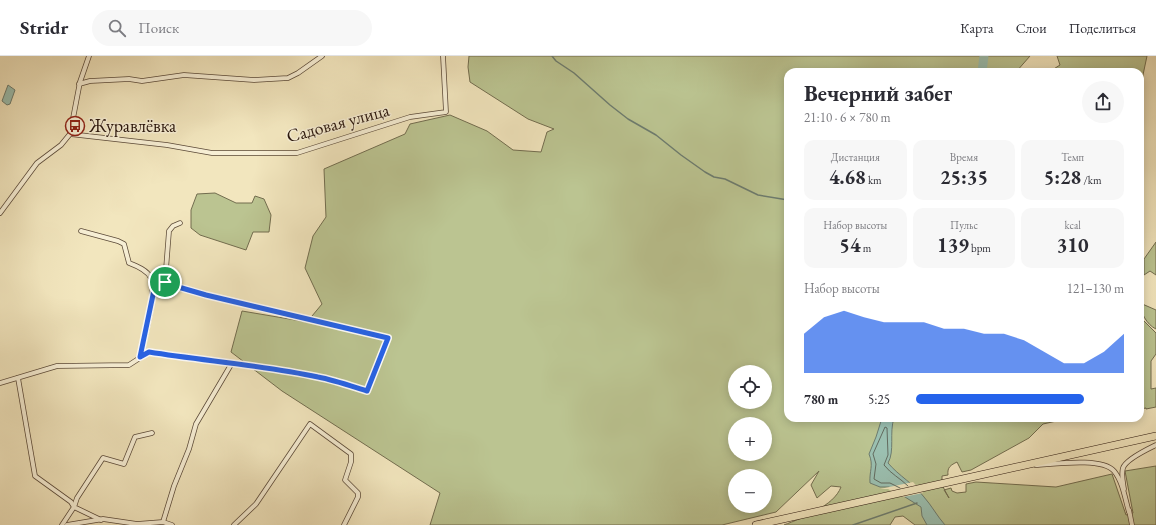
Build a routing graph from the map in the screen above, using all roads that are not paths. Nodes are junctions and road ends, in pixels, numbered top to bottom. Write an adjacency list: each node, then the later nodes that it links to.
1 (89, 56): 4 (street)
2 (322, 56): 4 (street)
3 (443, 56): 5 (street, Садовая улица)
4 (79, 84): 5 (street)
5 (70, 134): 6 (street)
6 (0, 213)
7 (180, 223): 9 (street)
8 (81, 231): 10 (street)
9 (165, 282): 10 (street); 12 (street)
10 (154, 290): 11 (street)
11 (140, 357): 12 (street); 13 (street)
12 (232, 363): 22 (street)
13 (18, 378): 14 (street); 19 (street)
14 (0, 383)
15 (152, 433): 19 (street)
16 (1156, 436): 18 (highway)
17 (1156, 445): 20 (street)
18 (1018, 467): 20 (street); 28 (highway)
19 (74, 507): 21 (street); 23 (street)
20 (1129, 512): 29 (street)
21 (101, 520): 22 (street); 24 (street)
22 (163, 522): 25 (street)
23 (62, 525)
24 (67, 525)
25 (172, 525)
26 (234, 525): 27 (street)
27 (344, 525)
28 (756, 525)
29 (1132, 525)

